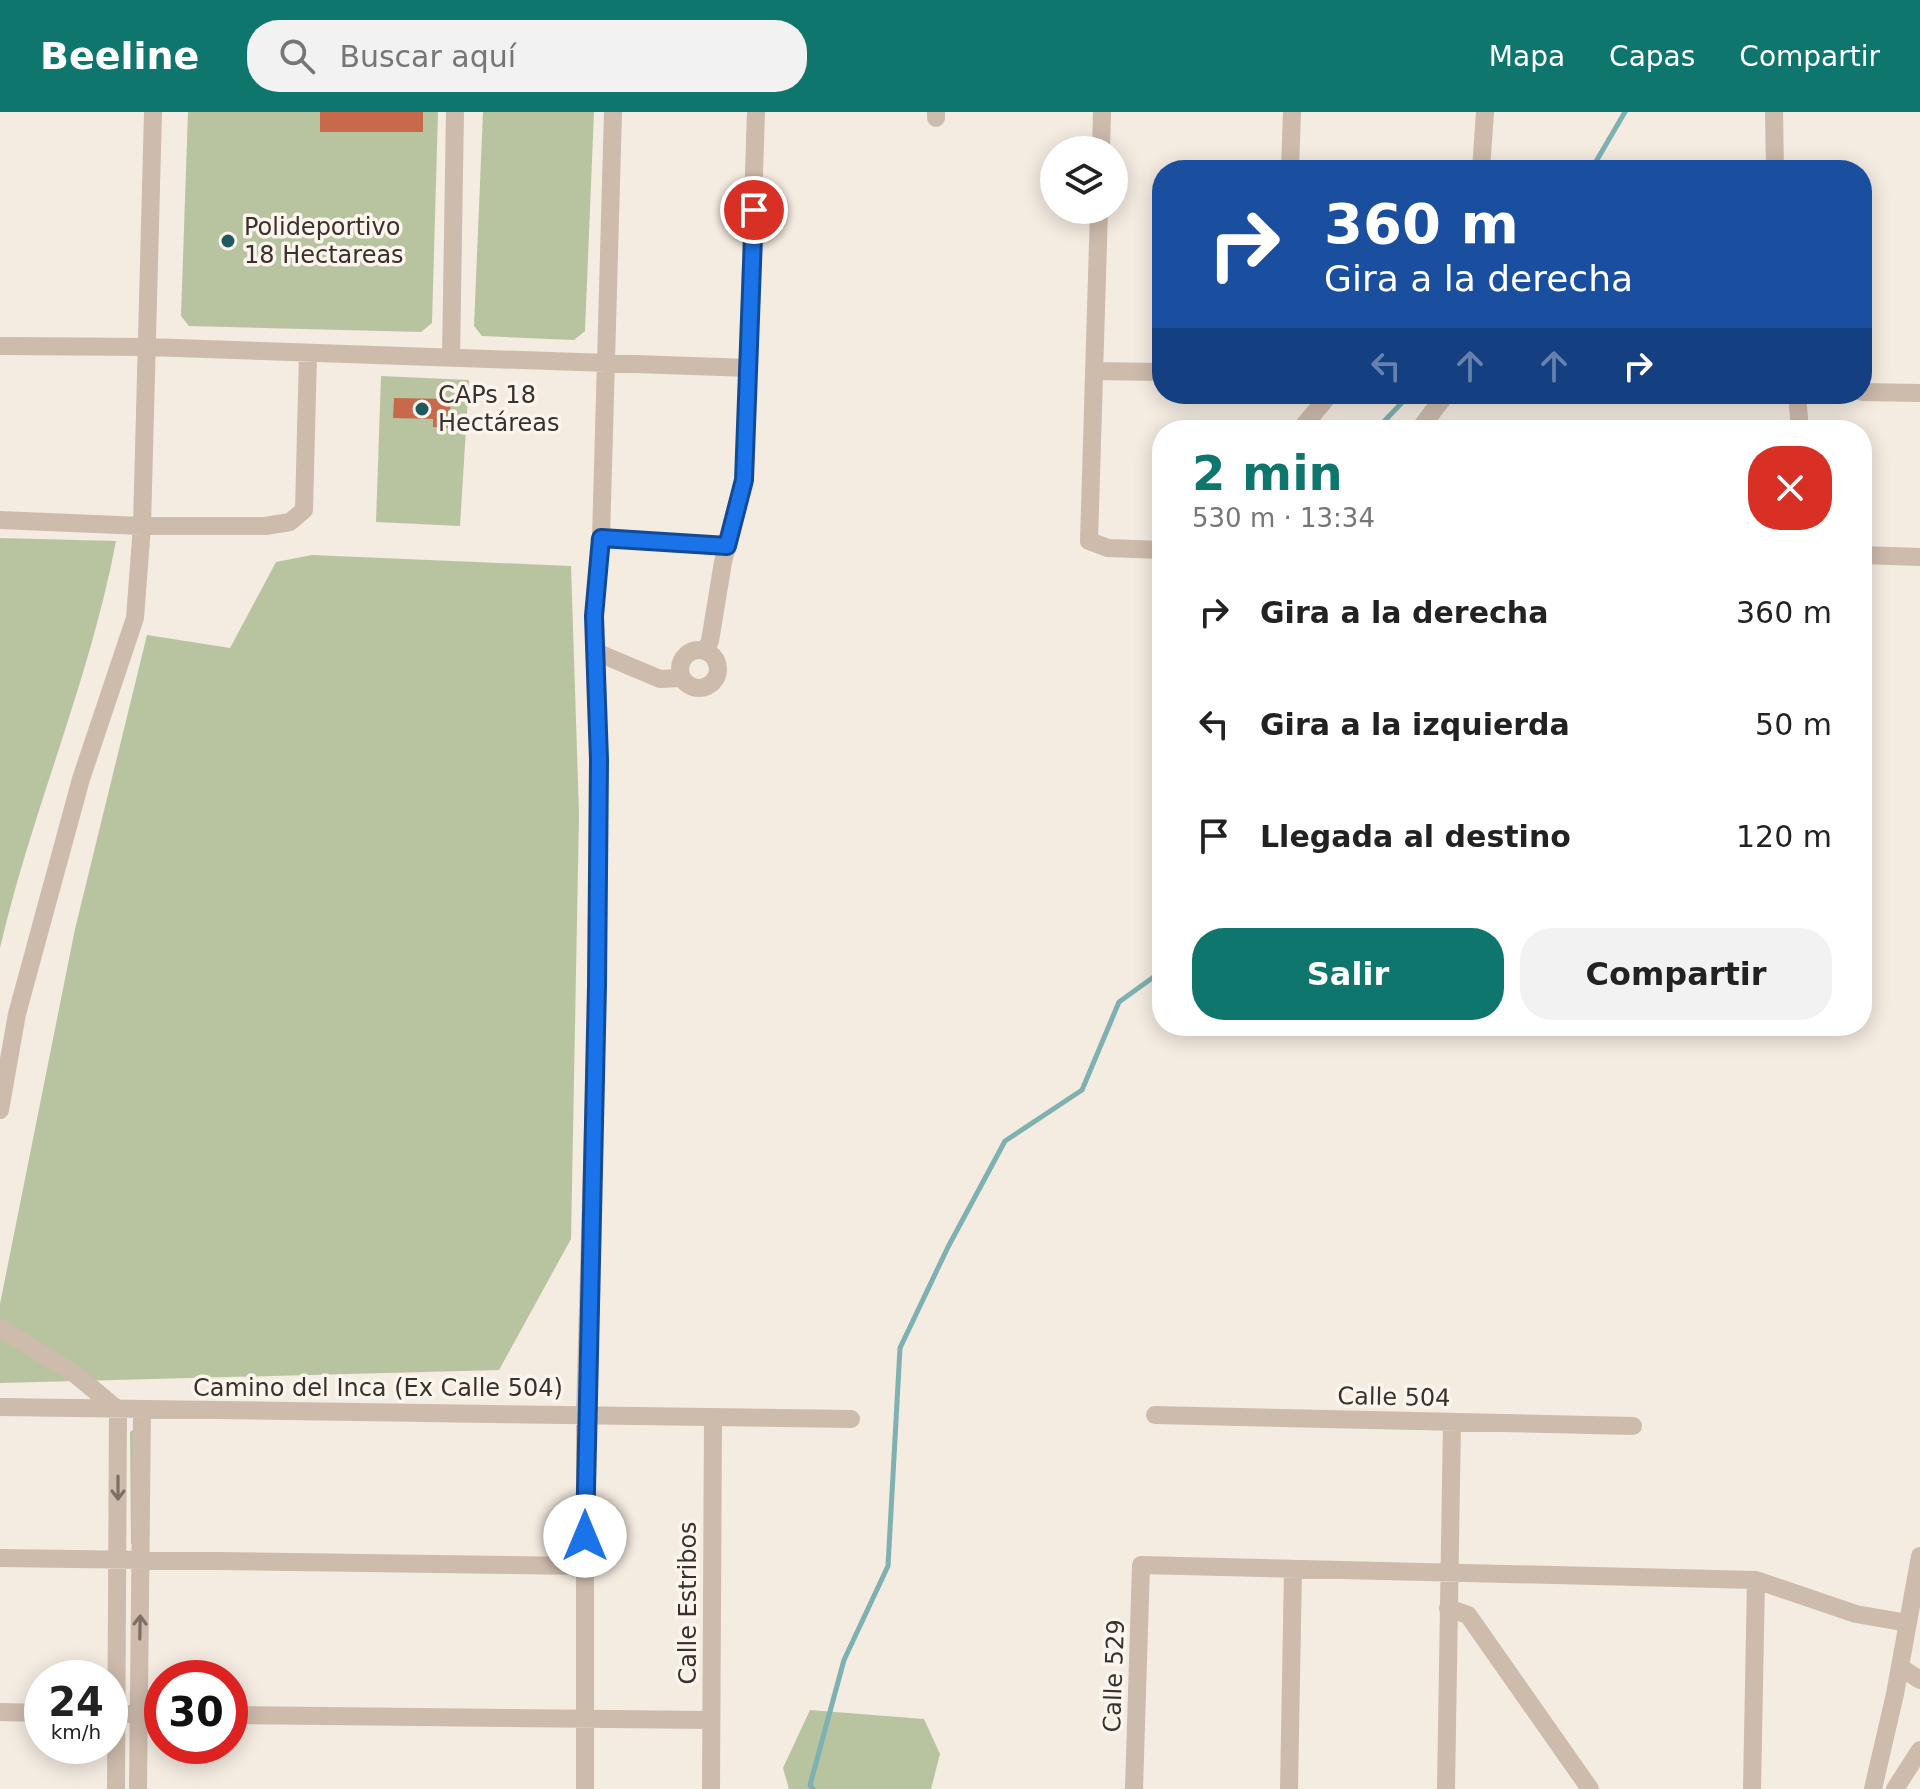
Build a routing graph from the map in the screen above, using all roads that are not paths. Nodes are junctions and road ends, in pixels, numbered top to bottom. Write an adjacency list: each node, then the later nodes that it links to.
1 (153, 112): 15 (street)
2 (455, 112): 17 (street)
3 (613, 112): 18 (street)
4 (756, 112): 19 (street)
5 (1102, 112): 9 (street)
6 (1292, 112): 10 (street)
7 (1485, 112): 11 (street)
8 (1774, 112): 12 (street)
9 (1101, 136)
10 (1290, 160)
11 (1482, 160)
12 (1775, 160)
13 (1099, 224): 20 (street)
14 (0, 346): 15 (street)
15 (148, 347): 16 (street); 27 (street)
16 (308, 354): 17 (street); 27 (street)
17 (451, 358): 18 (street)
18 (604, 363): 19 (street); 28 (street)
19 (749, 368): 30 (street)
20 (1094, 371): 21 (street); 29 (street)
21 (1152, 372)
22 (1872, 392): 23 (street)
23 (1920, 393)
24 (1322, 404): 25 (street)
25 (1308, 420)
26 (0, 520): 27 (street)
27 (142, 526): 36 (street)
28 (601, 538): 30 (street); 34 (street)
29 (1152, 550)
30 (725, 554): 33 (street)
31 (1872, 555): 32 (street)
32 (1920, 557)
33 (705, 651): 35 (street); 35 (street)
34 (596, 652): 35 (street); 41 (street)
35 (682, 678)
36 (0, 1110)
37 (0, 1328): 39 (street)
38 (0, 1407): 39 (street, Camino del Inca (Ex Calle 504))
39 (118, 1410): 40 (street, Camino del Inca (Ex Calle 504)); 49 (street, one-way to 49)
40 (142, 1411): 41 (street, Camino del Inca (Ex Calle 504)); 50 (street)
41 (585, 1414): 43 (street, Camino del Inca (Ex Calle 504)); 51 (street)
42 (1155, 1415): 45 (street, Calle 504)
43 (713, 1418): 44 (street, Camino del Inca (Ex Calle 504)); 67 (street, Calle Estribos)
44 (851, 1419)
45 (1452, 1422): 46 (street, Calle 504); 53 (street)
46 (1633, 1426)
47 (1920, 1556): 56 (street)
48 (0, 1558): 49 (street)
49 (118, 1559): 50 (street); 57 (street)
50 (141, 1560): 51 (street); 63 (street, one-way to 50)
51 (585, 1566): 66 (street)
52 (1293, 1569): 53 (street); 74 (street, Calle 529); 75 (street)
53 (1449, 1573): 54 (street); 55 (street)
54 (1756, 1580): 56 (street); 78 (street)
55 (1448, 1608): 76 (street); 77 (street)
56 (1908, 1623): 58 (street)
57 (115, 1660)
58 (1900, 1667): 59 (street); 79 (street)
59 (1920, 1680)
60 (0, 1712): 61 (street)
61 (24, 1713)
62 (128, 1714): 63 (street)
63 (139, 1714): 64 (street); 71 (street)
64 (144, 1714)
65 (248, 1715): 66 (street)
66 (585, 1718): 67 (street); 72 (street)
67 (711, 1720): 73 (street, Calle Estribos)
68 (1920, 1750): 80 (street)
69 (115, 1764): 70 (street)
70 (116, 1789)
71 (138, 1789)
72 (585, 1789)
73 (711, 1789)
74 (1134, 1789)
75 (1289, 1789)
76 (1446, 1789)
77 (1590, 1789)
78 (1752, 1789)
79 (1873, 1789)
80 (1895, 1789)

